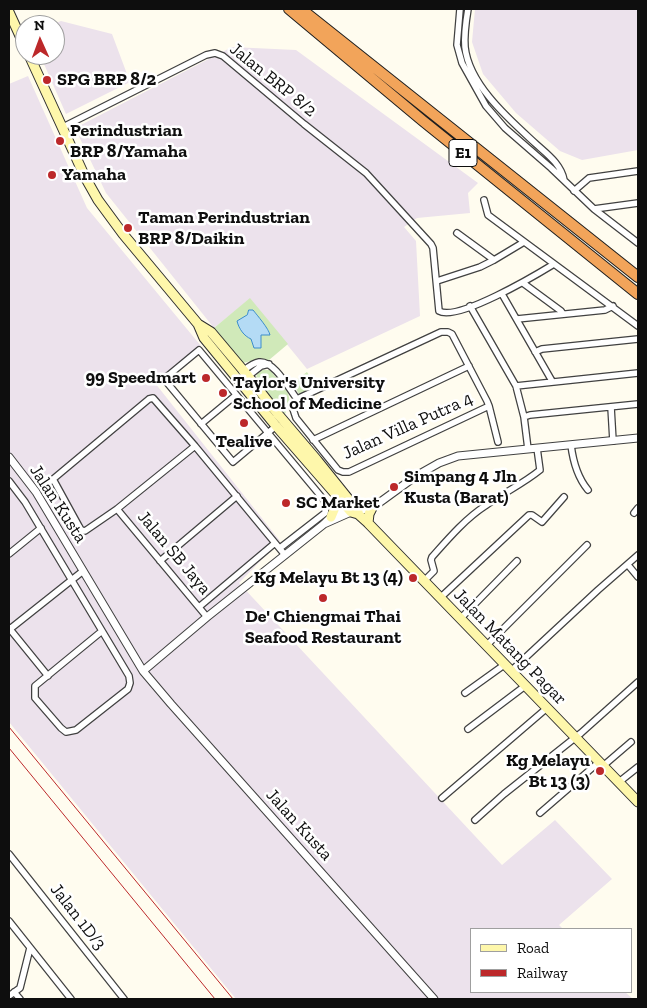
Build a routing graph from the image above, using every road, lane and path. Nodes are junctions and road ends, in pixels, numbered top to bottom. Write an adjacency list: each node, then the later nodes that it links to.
1 (289, 9): 26 (highway, E1)
2 (301, 9): 22 (highway, E1)
3 (460, 9): 10 (street)
4 (468, 9): 10 (street)
5 (9, 12): 6 (main road)
6 (15, 25)
7 (34, 65): 8 (main road)
8 (63, 127): 23 (street, Jalan BRP 8/2); 36 (main road)
9 (638, 171): 11 (street)
10 (564, 182): 11 (street)
11 (574, 191): 14 (street)
12 (484, 200): 18 (street)
13 (638, 203): 14 (street)
14 (594, 209): 17 (street)
15 (457, 233): 20 (street)
16 (638, 237): 17 (street)
17 (631, 238): 19 (street)
18 (524, 242): 20 (street); 21 (street)
19 (638, 244)
20 (494, 260): 23 (street)
21 (554, 264): 24 (street); 28 (street)
22 (638, 277)
23 (437, 282): 27 (street)
24 (523, 283): 25 (street); 29 (street)
25 (502, 294): 27 (street); 30 (street)
26 (638, 294)
27 (470, 306): 38 (street)
28 (613, 306): 29 (street); 31 (street)
29 (563, 314): 30 (street)
30 (517, 319): 33 (street)
31 (638, 326)
32 (638, 339): 33 (street)
33 (536, 352): 37 (street)
34 (469, 366): 40 (street); 42 (street); 49 (street)
35 (638, 373): 37 (street)
36 (242, 376): 40 (street); 46 (main road); 57 (main road)
37 (552, 381): 38 (street)
38 (516, 386): 44 (street)
39 (236, 395): 45 (street); 45 (street); 47 (street)
40 (297, 399): 49 (street, Jalan Villa Putra 4)
41 (638, 404): 43 (street)
42 (489, 406): 49 (street, Jalan Villa Putra 4); 51 (street)
43 (612, 407): 44 (street); 50 (street)
44 (524, 417): 55 (street)
45 (201, 424): 47 (street)
46 (276, 426): 47 (street); 58 (main road)
47 (268, 433): 72 (street)
48 (638, 438): 50 (street)
49 (313, 440)
50 (613, 441): 52 (street)
51 (498, 442)
52 (571, 445): 54 (street); 62 (street)
53 (195, 446): 59 (street); 64 (street); 67 (street)
54 (537, 448): 55 (street); 86 (street)
55 (528, 449): 66 (street)
56 (9, 457): 83 (street, Jalan Kusta)
57 (317, 460): 58 (main road); 63 (main road)
58 (314, 470): 63 (main road)
59 (53, 479): 61 (street); 67 (street)
60 (9, 481): 71 (street)
61 (46, 485)
62 (588, 490)
63 (339, 494): 68 (main road); 68 (main road); 69 (main road)
64 (237, 496): 73 (street); 80 (street)
65 (564, 498): 87 (street)
66 (374, 506): 68 (street); 70 (main road)
67 (117, 509): 80 (street, Jalan SB Jaya)
68 (355, 509): 69 (street); 70 (main road, Jalan Matang Pagar)
69 (328, 521): 74 (street)
70 (368, 523): 86 (main road, Jalan Matang Pagar)
71 (41, 528): 77 (street); 85 (street)
72 (293, 538): 74 (street); 76 (street)
73 (275, 543): 76 (street); 88 (street)
74 (298, 545): 78 (street)
75 (587, 545): 93 (street)
76 (280, 548): 78 (street)
77 (9, 554)
78 (285, 555): 89 (street)
79 (638, 555): 82 (street)
80 (160, 560): 88 (street, Jalan SB Jaya)
81 (517, 561): 90 (street)
82 (628, 565): 84 (street); 94 (street)
83 (83, 570): 85 (street); 95 (street, Jalan Kusta)
84 (638, 577)
85 (72, 580): 91 (street); 92 (street)
86 (424, 581): 87 (main road, Jalan Matang Pagar)
87 (440, 598): 90 (main road, Jalan Matang Pagar)
88 (199, 607): 89 (street, Jalan SB Jaya)
89 (207, 617): 95 (street)
90 (460, 619): 93 (main road, Jalan Matang Pagar)
91 (9, 629): 96 (street)
92 (102, 631): 96 (street); 96 (street)
93 (486, 646): 94 (main road, Jalan Matang Pagar)
94 (508, 668): 98 (main road, Jalan Matang Pagar); 99 (street)
95 (143, 671): 118 (street, Jalan Kusta)
96 (48, 676)
97 (638, 682): 102 (street)
98 (525, 686): 100 (main road, Jalan Matang Pagar); 101 (street)
99 (465, 693)
100 (547, 708): 102 (main road, Jalan Matang Pagar); 107 (street)
101 (468, 729)
102 (575, 737): 104 (main road, Jalan Matang Pagar); 110 (street)
103 (631, 742): 104 (street)
104 (601, 764): 106 (main road, Jalan Matang Pagar); 109 (street)
105 (638, 767): 106 (street)
106 (619, 782): 108 (main road, Jalan Matang Pagar)
107 (442, 798)
108 (638, 802)
109 (540, 813)
110 (476, 820)
111 (9, 854): 117 (street, Jalan 1D/3)
112 (9, 921): 113 (street)
113 (30, 948): 114 (street); 116 (street)
114 (12, 994): 115 (street)
115 (20, 999)
116 (71, 999)
117 (124, 999)
118 (434, 999)

